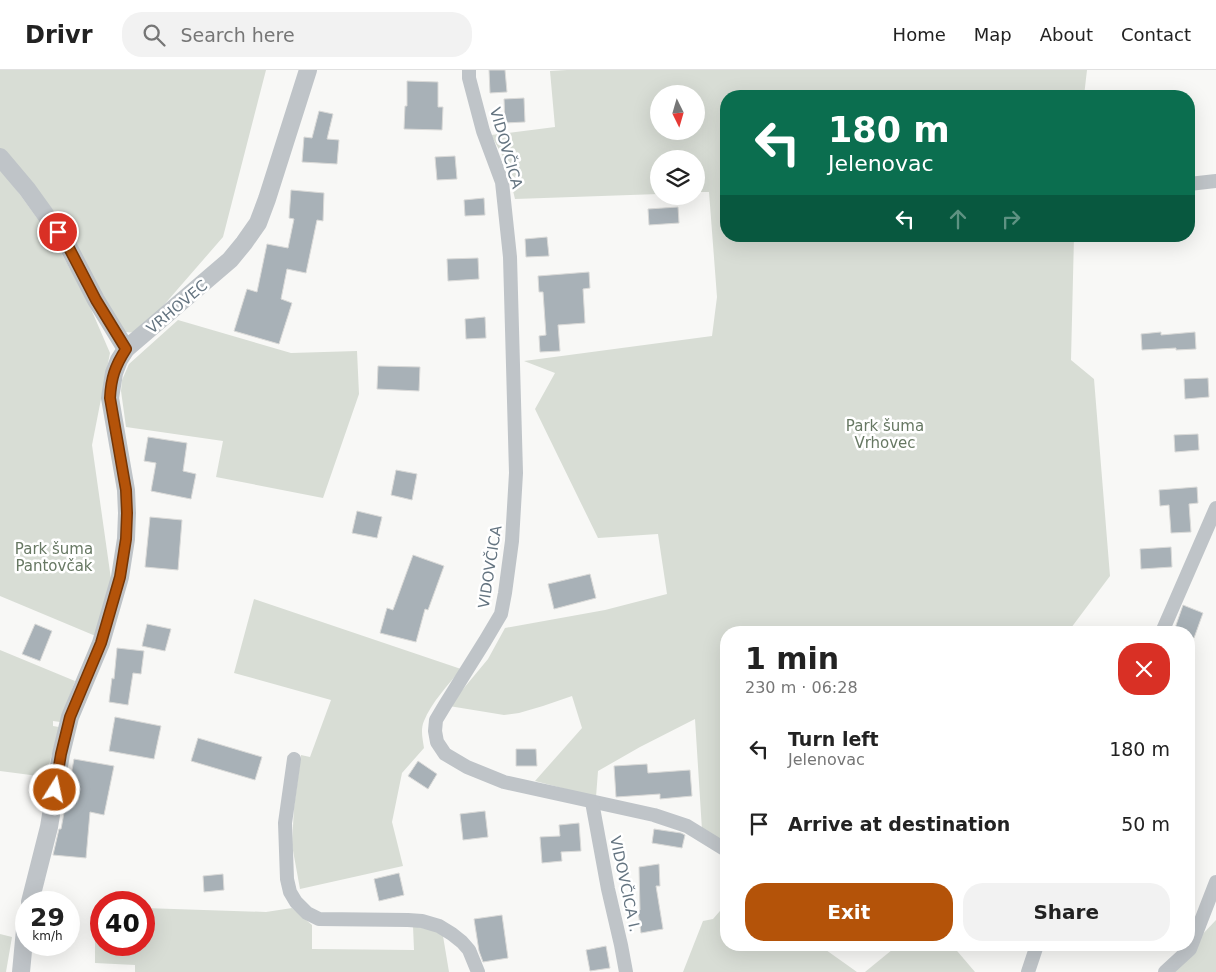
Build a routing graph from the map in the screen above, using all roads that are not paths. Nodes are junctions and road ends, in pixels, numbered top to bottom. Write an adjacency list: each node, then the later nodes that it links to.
1 (308, 70): 6 (street, VRHOVEC)
2 (469, 70): 10 (street, VIDOVČICA)
3 (0, 157): 6 (street)
4 (1216, 181): 5 (street)
5 (1195, 183)
6 (126, 349): 13 (street, VRHOVEC)
7 (1216, 508): 8 (street)
8 (1165, 626)
9 (294, 759): 19 (street)
10 (592, 802): 11 (street, VIDOVČICA); 20 (street, VIDOVČICA I.)
11 (720, 846)
12 (1216, 882): 14 (street)
13 (33, 891)
14 (1195, 936)
15 (1035, 951): 21 (street)
16 (1188, 951): 22 (street)
17 (22, 956): 18 (street)
18 (21, 972)
19 (478, 972)
20 (626, 972)
21 (1028, 972)
22 (1165, 972)

